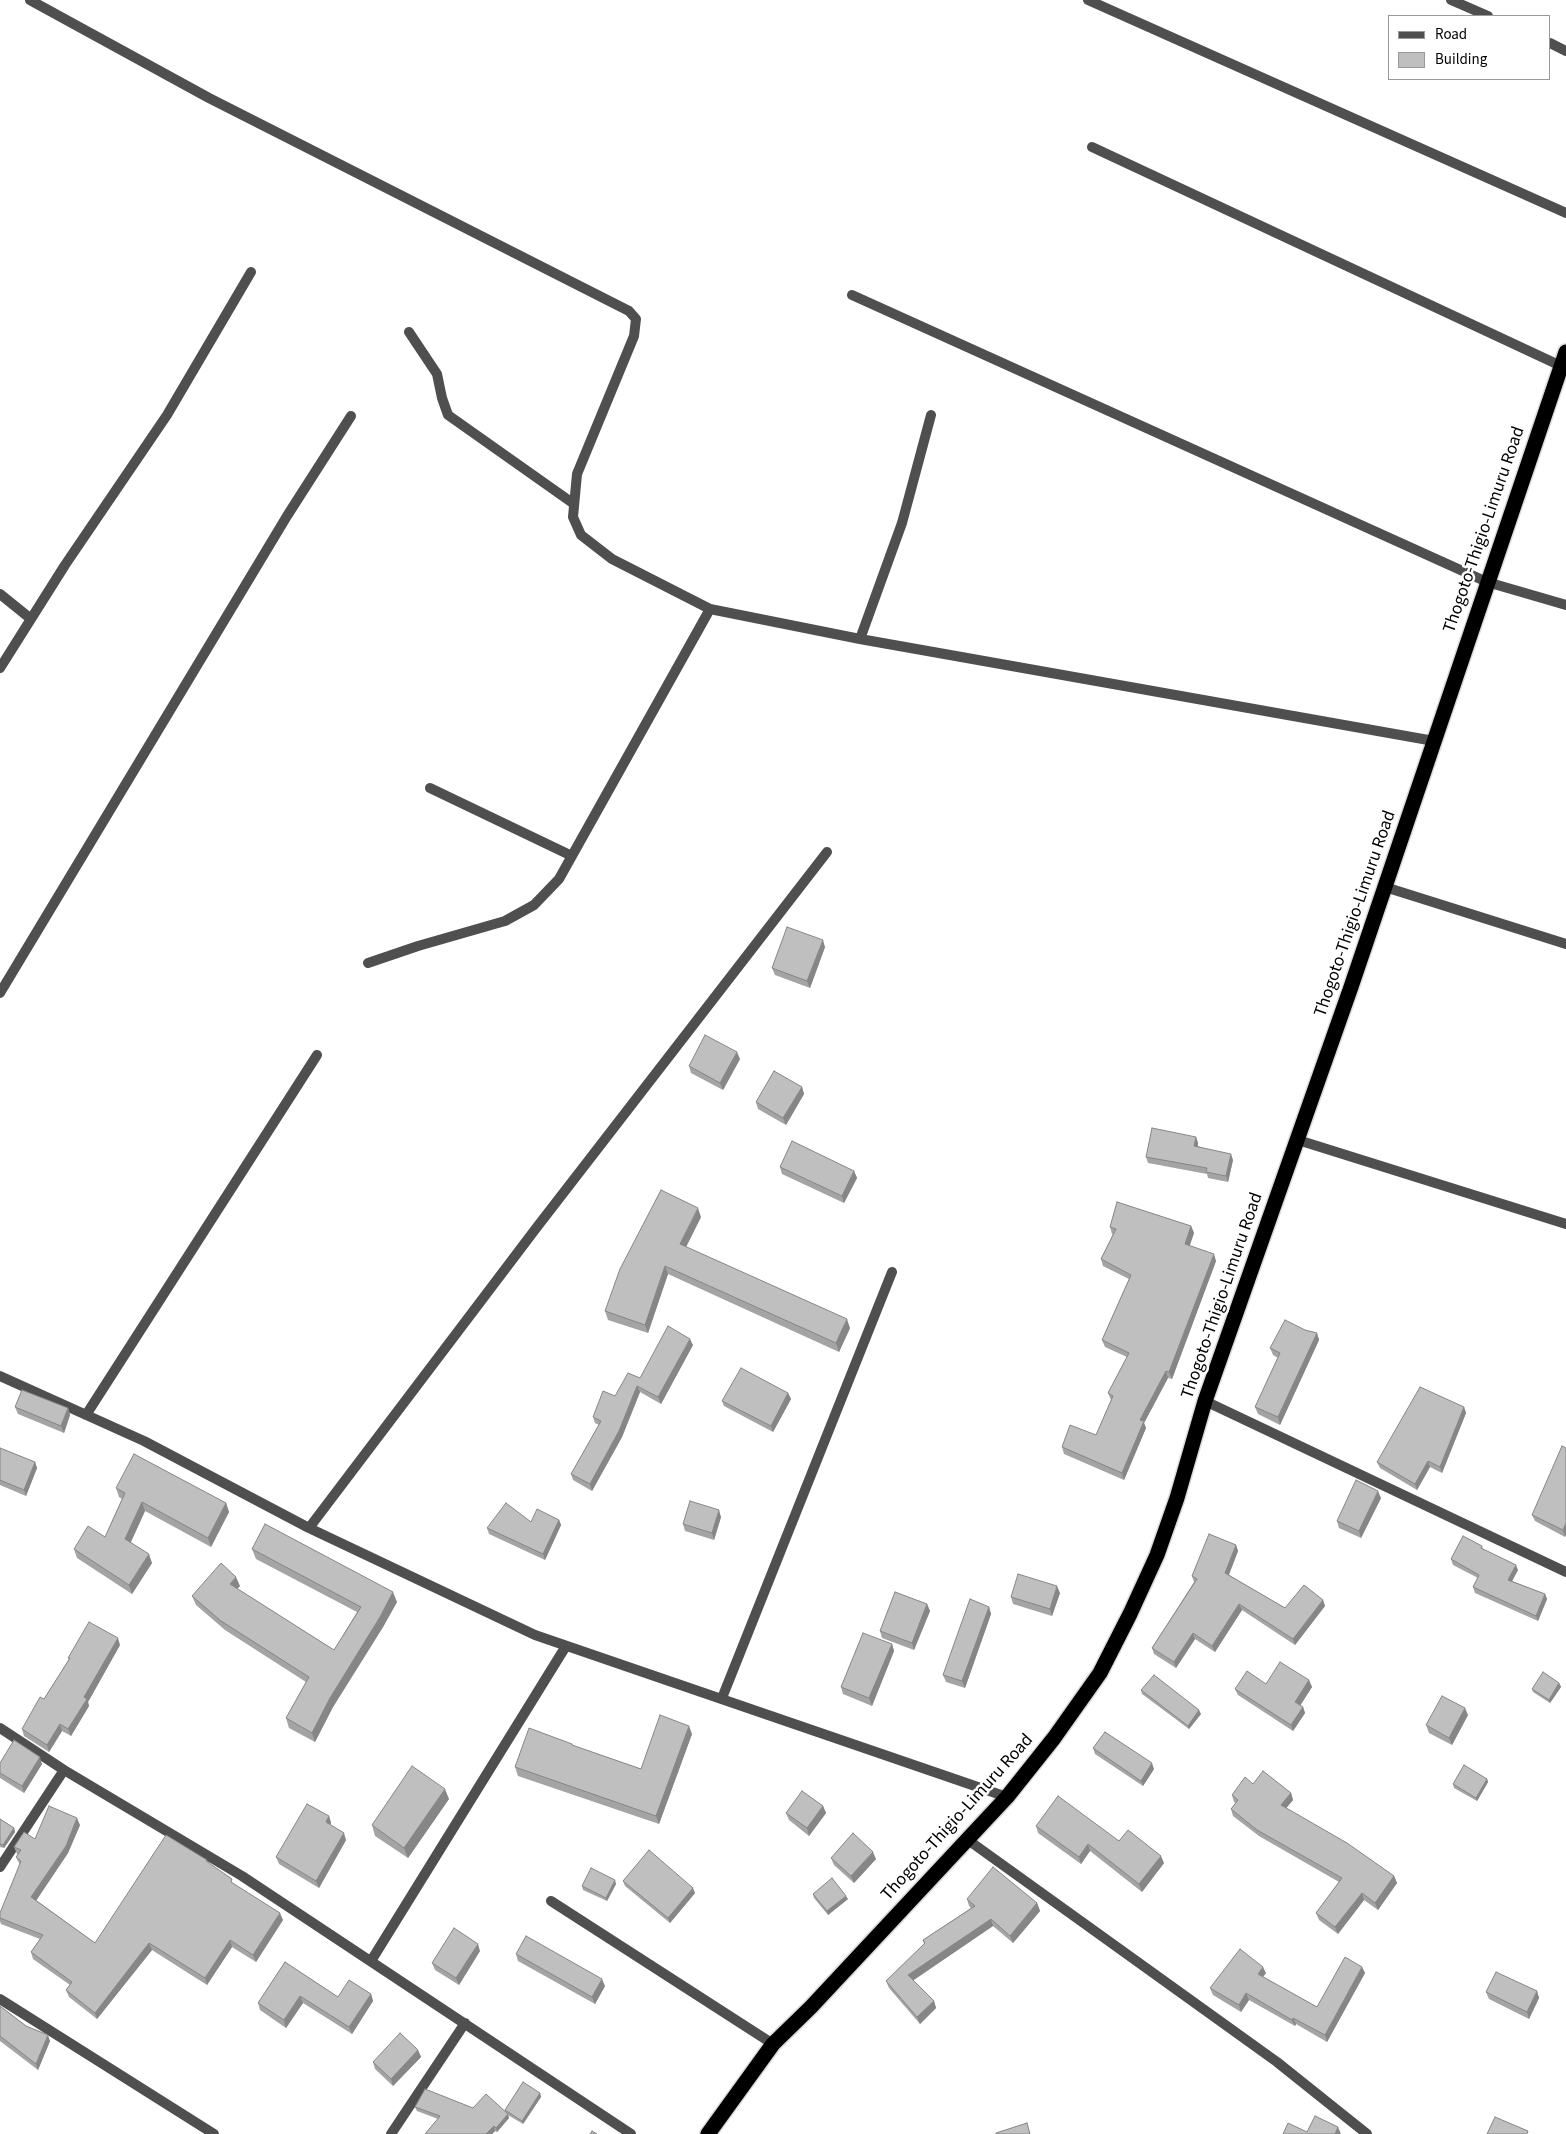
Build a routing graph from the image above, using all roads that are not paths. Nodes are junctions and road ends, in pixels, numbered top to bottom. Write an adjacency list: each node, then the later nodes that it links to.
1 (30, 0): 15 (street)
2 (1088, 0): 8 (street)
3 (1451, 0): 4 (street)
4 (1486, 15)
5 (1551, 43): 6 (street)
6 (1566, 50)
7 (1092, 147): 12 (street)
8 (1566, 213)
9 (251, 272): 20 (street)
10 (852, 295): 16 (street)
11 (409, 332): 15 (street)
12 (1564, 359): 16 (highway, Thogoto-Thigio-Limuru Road)
13 (931, 415): 21 (street)
14 (351, 416): 30 (street)
15 (574, 504): 19 (street)
16 (1487, 582): 18 (street); 23 (highway, Thogoto-Thigio-Limuru Road)
17 (0, 594): 20 (street)
18 (1566, 605)
19 (710, 609): 21 (street); 26 (street)
20 (31, 619): 22 (street)
21 (860, 639): 23 (street)
22 (0, 668)
23 (1434, 740): 27 (highway, Thogoto-Thigio-Limuru Road)
24 (430, 788): 26 (street)
25 (827, 852): 38 (street)
26 (572, 856): 29 (street)
27 (1385, 887): 28 (street); 32 (highway, Thogoto-Thigio-Limuru Road)
28 (1566, 944)
29 (368, 963)
30 (0, 993)
31 (317, 1054): 37 (street)
32 (1298, 1140): 33 (street); 36 (highway, Thogoto-Thigio-Limuru Road)
33 (1566, 1224)
34 (892, 1272): 41 (street)
35 (0, 1376): 37 (street)
36 (1205, 1401): 39 (street); 44 (highway, Thogoto-Thigio-Limuru Road)
37 (86, 1415): 38 (street)
38 (309, 1528): 40 (street)
39 (1566, 1572)
40 (566, 1646): 41 (street); 48 (street)
41 (722, 1698): 44 (street)
42 (0, 1728): 43 (street)
43 (64, 1770): 46 (street); 48 (street)
44 (1007, 1797): 45 (highway, Thogoto-Thigio-Limuru Road)
45 (968, 1840): 51 (highway, Thogoto-Thigio-Limuru Road); 56 (street)
46 (0, 1867)
47 (551, 1901): 51 (street)
48 (371, 1961): 50 (street)
49 (0, 1998): 52 (street)
50 (465, 2023): 53 (street); 54 (street)
51 (773, 2044): 55 (highway, Thogoto-Thigio-Limuru Road)
52 (214, 2134)
53 (391, 2134)
54 (631, 2134)
55 (708, 2134)
56 (1367, 2134)

